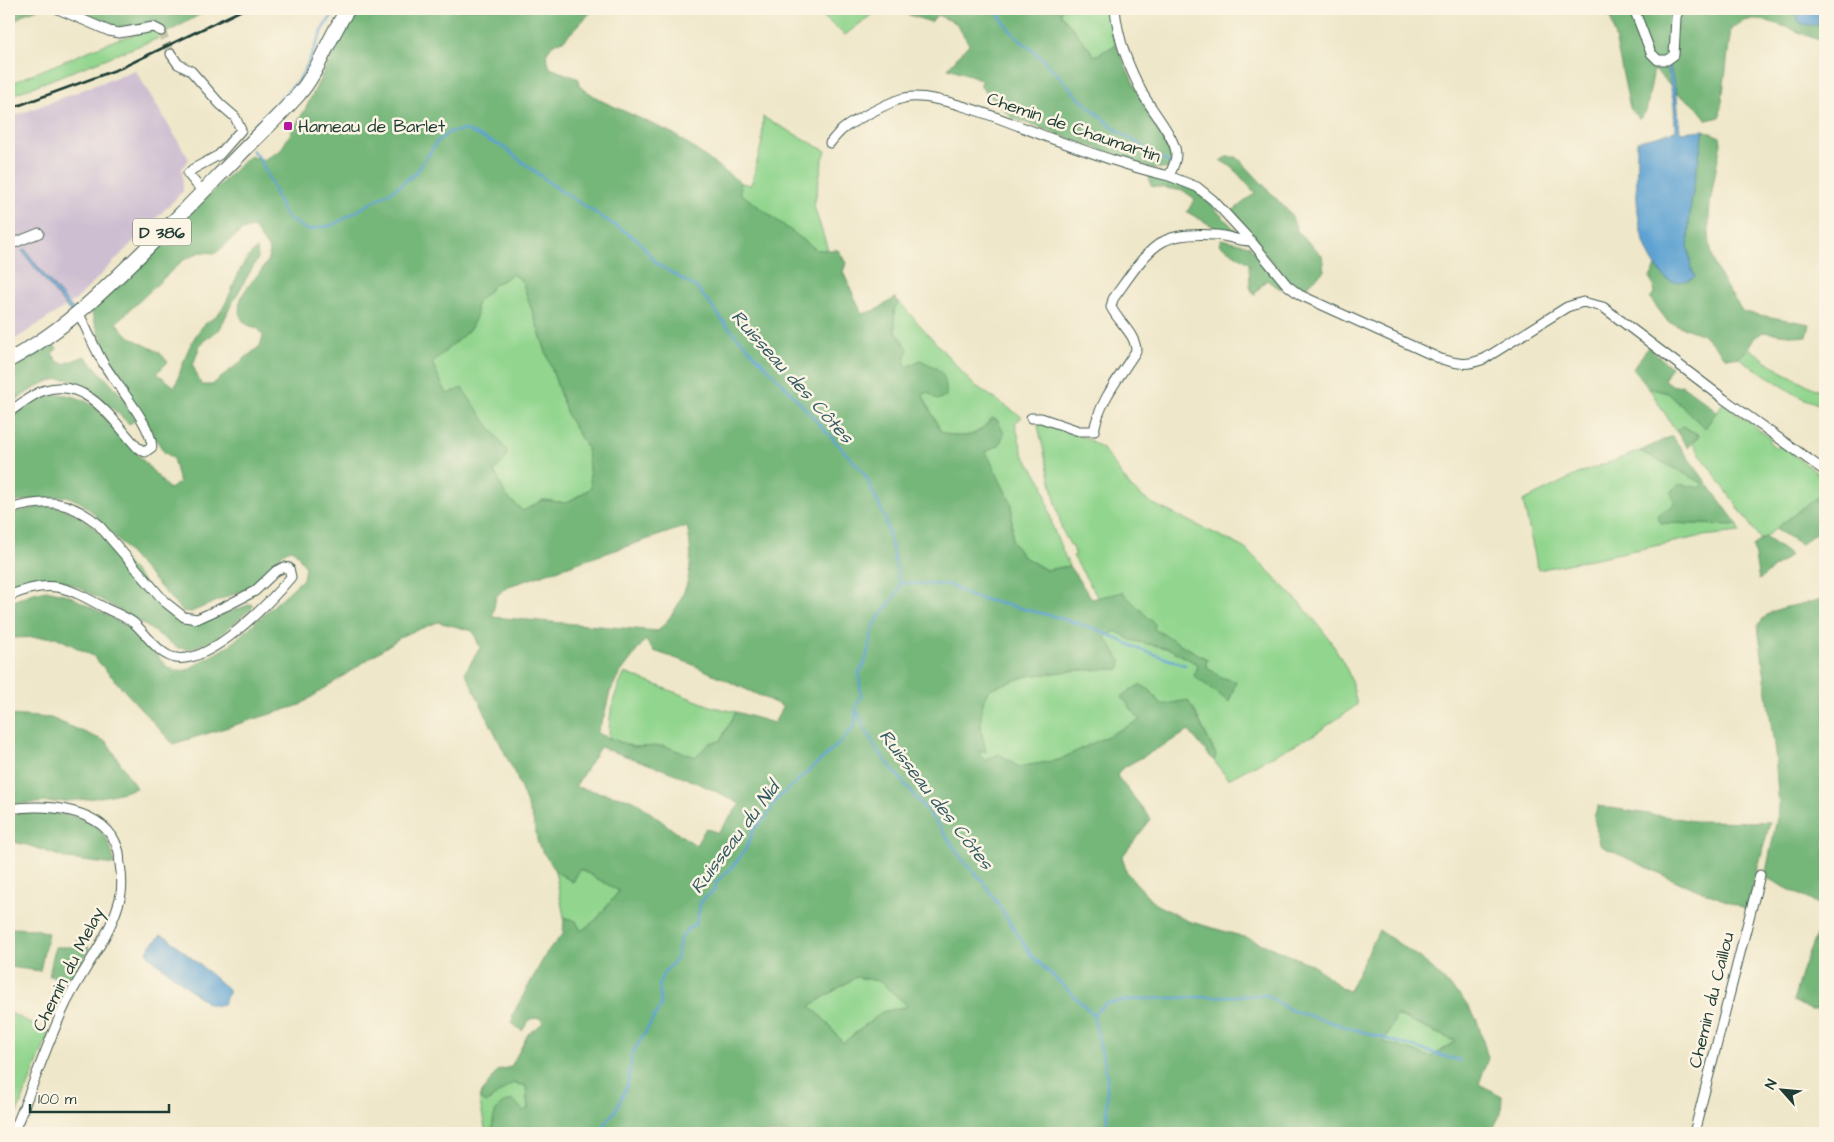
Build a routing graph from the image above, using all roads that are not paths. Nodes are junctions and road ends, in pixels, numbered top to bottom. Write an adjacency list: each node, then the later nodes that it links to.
1 (58, 9): 6 (street)
2 (348, 9): 10 (main road, D 386)
3 (1115, 9): 9 (street, Chemin de Chaumartin)
4 (1634, 9): 5 (street)
5 (1679, 9)
6 (161, 31)
7 (171, 54): 10 (street)
8 (830, 143): 9 (street, Chemin de Chaumartin)
9 (1169, 176): 12 (street)
10 (203, 192): 14 (main road, D 386)
11 (39, 233): 13 (street)
12 (1251, 241): 17 (street); 18 (street)
13 (9, 245)
14 (79, 314): 15 (main road, D 386); 16 (street)
15 (9, 360)
16 (9, 412)
17 (1031, 418)
18 (1825, 472)
19 (9, 509): 20 (street)
20 (9, 596)
21 (11, 811): 23 (street, Chemin du Melay)
22 (1760, 875): 24 (street, Chemin du Caillou)
23 (13, 1133)
24 (1694, 1133)

